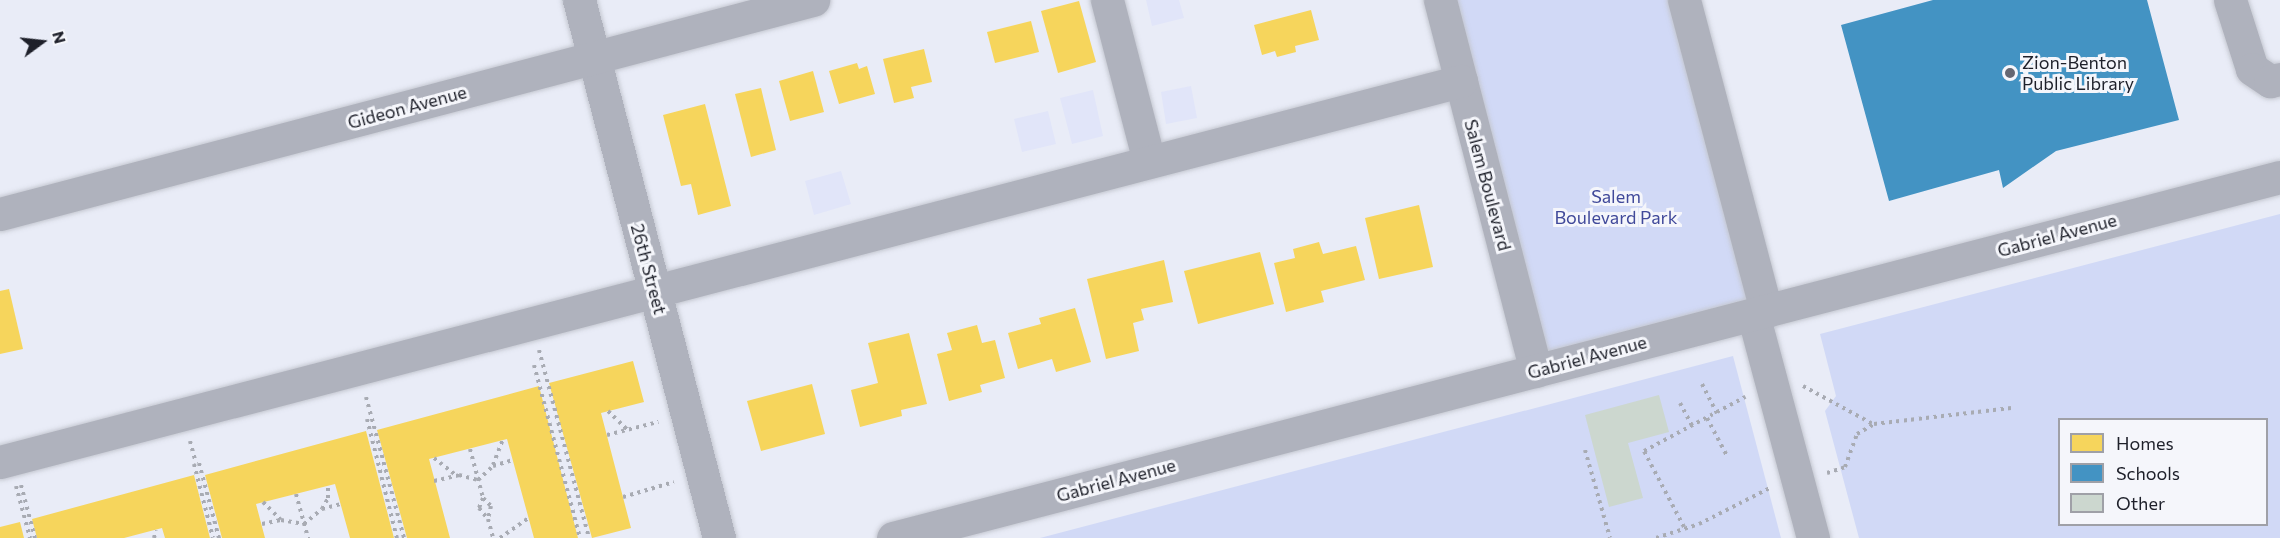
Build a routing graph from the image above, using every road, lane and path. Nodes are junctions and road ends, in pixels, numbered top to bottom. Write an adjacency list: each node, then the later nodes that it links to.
1 (579, 0): 7 (street, 26th Street)
2 (813, 0): 7 (street, Gideon Avenue)
3 (1107, 0): 10 (street)
4 (1440, 0): 9 (street, Salem Boulevard)
5 (1684, 0): 14 (street)
6 (2230, 0): 8 (street)
7 (595, 58): 12 (street, Gideon Avenue); 13 (street, 26th Street)
8 (2280, 79)
9 (1461, 81): 10 (street); 18 (street, Salem Boulevard)
10 (1149, 162): 13 (street)
11 (2280, 177): 14 (street, Gabriel Avenue)
12 (0, 214)
13 (655, 290): 15 (street); 69 (street, 26th Street)
14 (1760, 313): 18 (street, Gabriel Avenue); 20 (street)
15 (532, 322): 17 (street); 68 (path)
16 (534, 365): 67 (path)
17 (359, 368): 36 (street); 64 (path)
18 (1536, 371): 70 (street, Gabriel Avenue)
19 (1702, 384): 24 (path)
20 (1772, 385): 22 (path); 24 (path); 72 (street)
21 (1680, 403): 28 (path)
22 (2011, 408)
23 (608, 411): 29 (path)
24 (1717, 412): 25 (path)
25 (1707, 418): 28 (path); 34 (path)
26 (367, 419): 63 (path)
27 (661, 421): 29 (path)
28 (1692, 426): 55 (path)
29 (628, 430): 30 (path)
30 (607, 435)
31 (502, 441): 38 (path)
32 (470, 449): 40 (path)
33 (1585, 450): 71 (path)
34 (1727, 456)
35 (434, 458): 39 (path)
36 (8, 460): 57 (path); 58 (path)
37 (513, 460): 38 (path)
38 (493, 466): 40 (path)
39 (457, 476): 40 (path); 41 (path)
40 (478, 480): 46 (path)
41 (434, 481)
42 (677, 481): 45 (path)
43 (328, 486): 49 (path)
44 (296, 494): 54 (path)
45 (623, 497)
46 (483, 498): 51 (path); 51 (path)
47 (263, 502): 52 (path)
48 (341, 504): 49 (path)
49 (322, 509): 54 (path)
50 (529, 518): 66 (path)
51 (488, 519): 65 (path)
52 (281, 520): 53 (path); 54 (path)
53 (262, 524)
54 (304, 524): 62 (path)
55 (1684, 527)
56 (156, 530): 59 (path)
57 (30, 538)
58 (35, 538)
59 (154, 538)
60 (213, 538): 61 (path)
61 (219, 538)
62 (308, 538)
63 (397, 538)
64 (404, 538)
65 (493, 538)
66 (500, 538)
67 (580, 538)
68 (589, 538)
69 (719, 538)
70 (893, 538)
71 (1610, 538)
72 (1812, 538)

